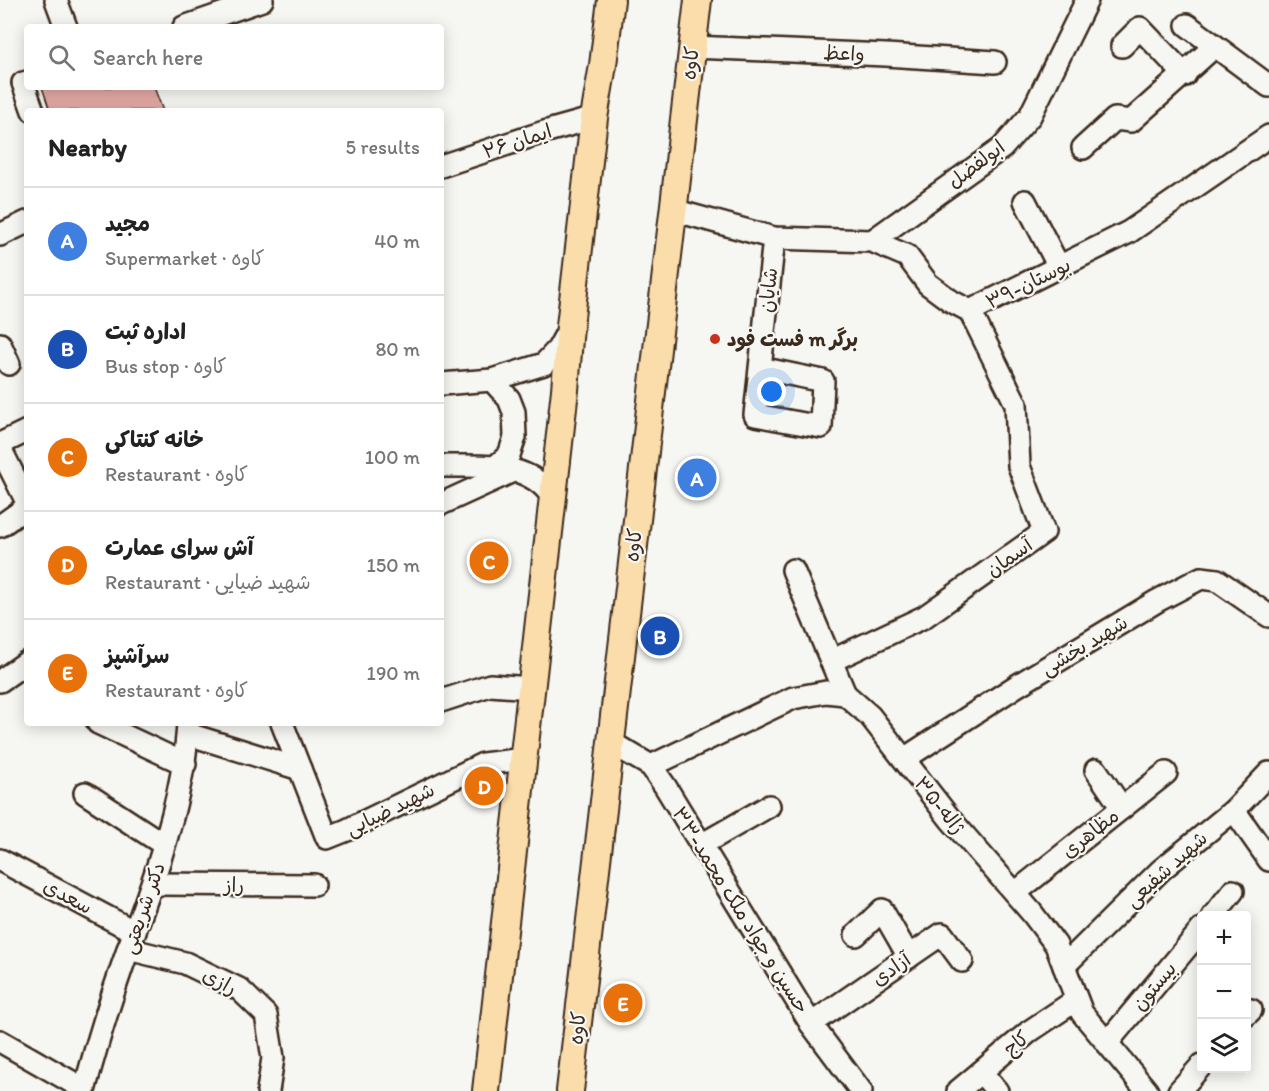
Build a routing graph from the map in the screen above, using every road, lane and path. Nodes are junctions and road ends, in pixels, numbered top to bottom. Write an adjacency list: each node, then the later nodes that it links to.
1 (56, 0): 6 (street)
2 (262, 0): 7 (street)
3 (611, 0): 17 (main road)
4 (698, 0): 11 (main road, کاوه)
5 (1087, 0): 26 (street, ابولفضل)
6 (65, 24)
7 (193, 24)
8 (1187, 25): 10 (street)
9 (1122, 46): 13 (street)
10 (1215, 46): 13 (street); 14 (street)
11 (692, 47): 12 (street, واعظ); 22 (main road, کاوه)
12 (995, 62)
13 (1185, 75): 19 (street)
14 (1269, 86)
15 (26, 90): 16 (street)
16 (32, 108)
17 (594, 118): 20 (street, ۲۶ ایمان); 29 (main road)
18 (1269, 136): 27 (street, ۳۹-بوستان)
19 (1083, 148)
20 (444, 165)
21 (1025, 201): 27 (street)
22 (673, 210): 25 (street, ۳۹-بوستان); 55 (main road, کاوه)
23 (24, 223): 24 (street)
24 (2, 227)
25 (774, 238): 26 (street, ۳۹-بوستان); 32 (street, شایان)
26 (872, 241): 28 (street, ۳۹-بوستان)
27 (1059, 267): 28 (street, ۳۹-بوستان)
28 (970, 312): 46 (street, آسمان)
29 (570, 326): 33 (street); 40 (main road)
30 (0, 344): 31 (street)
31 (9, 364)
32 (760, 368): 32 (street, شایان)
33 (492, 380): 34 (street); 38 (street)
34 (444, 384)
35 (24, 433): 36 (street)
36 (0, 446): 39 (street)
37 (444, 466): 38 (street)
38 (505, 469): 40 (street); 41 (street)
39 (24, 496)
40 (553, 498): 49 (main road)
41 (444, 502)
42 (24, 509): 43 (street)
43 (0, 526)
44 (793, 570): 46 (street)
45 (1269, 616): 57 (street, شهید بخشی)
46 (831, 661): 50 (street)
47 (24, 664): 48 (street)
48 (0, 681)
49 (531, 688): 51 (street); 56 (main road)
50 (845, 694): 57 (street, ۳۵-ژاله); 59 (street)
51 (444, 699)
52 (105, 726): 58 (street)
53 (283, 726): 60 (street, شهید ضیایی)
54 (188, 729): 58 (street, دکتر شریعتی); 60 (street)
55 (610, 742): 59 (street, ۳۳-حسین و جواد ملک محمد); 92 (main road, کاوه)
56 (523, 759): 60 (street, شهید ضیایی); 91 (main road)
57 (904, 759): 75 (street, ۳۵-ژاله)
58 (185, 764): 68 (street, دکتر شریعتی)
59 (651, 766): 69 (street, ۳۳-حسین و جواد ملک محمد)
60 (300, 769)
61 (1096, 770): 66 (street)
62 (1269, 772): 67 (street, شهید شفیعی)
63 (1166, 773): 66 (street, مظاهری)
64 (85, 794): 68 (street)
65 (769, 806): 69 (street)
66 (1122, 808): 75 (street, مظاهری)
67 (1234, 810): 71 (street); 82 (street, شهید شفیعی)
68 (164, 844): 72 (street, دکتر شریعتی)
69 (700, 845): 84 (street, ۳۳-حسین و جواد ملک محمد)
70 (0, 860): 79 (street, سعدی)
71 (1269, 860)
72 (153, 884): 73 (street, راز); 79 (street, دکتر شریعتی)
73 (314, 885)
74 (1233, 891): 76 (street)
75 (1015, 893): 82 (street, ۳۵-ژاله)
76 (1216, 911)
77 (856, 935): 80 (street)
78 (1197, 935): 86 (street, بیستون)
79 (132, 941): 89 (street, دکتر شریعتی); 90 (street, رازی)
80 (909, 957): 81 (street, آزادی); 84 (street, آزادی)
81 (962, 961)
82 (1064, 966): 83 (street, ۳۵-ژاله)
83 (1077, 999): 86 (street, ۳۵-ژاله); 88 (street, کاج)
84 (812, 1024): 93 (street, ۳۳-حسین و جواد ملک محمد)
85 (0, 1041): 89 (street)
86 (1107, 1043): 96 (street, ۳۵-ژاله)
87 (1197, 1071): 97 (street)
88 (981, 1072): 94 (street, کاج); 95 (street)
89 (84, 1090)
90 (272, 1090)
91 (486, 1091)
92 (570, 1091)
93 (861, 1091)
94 (958, 1091)
95 (997, 1091)
96 (1148, 1091)
97 (1179, 1091)

